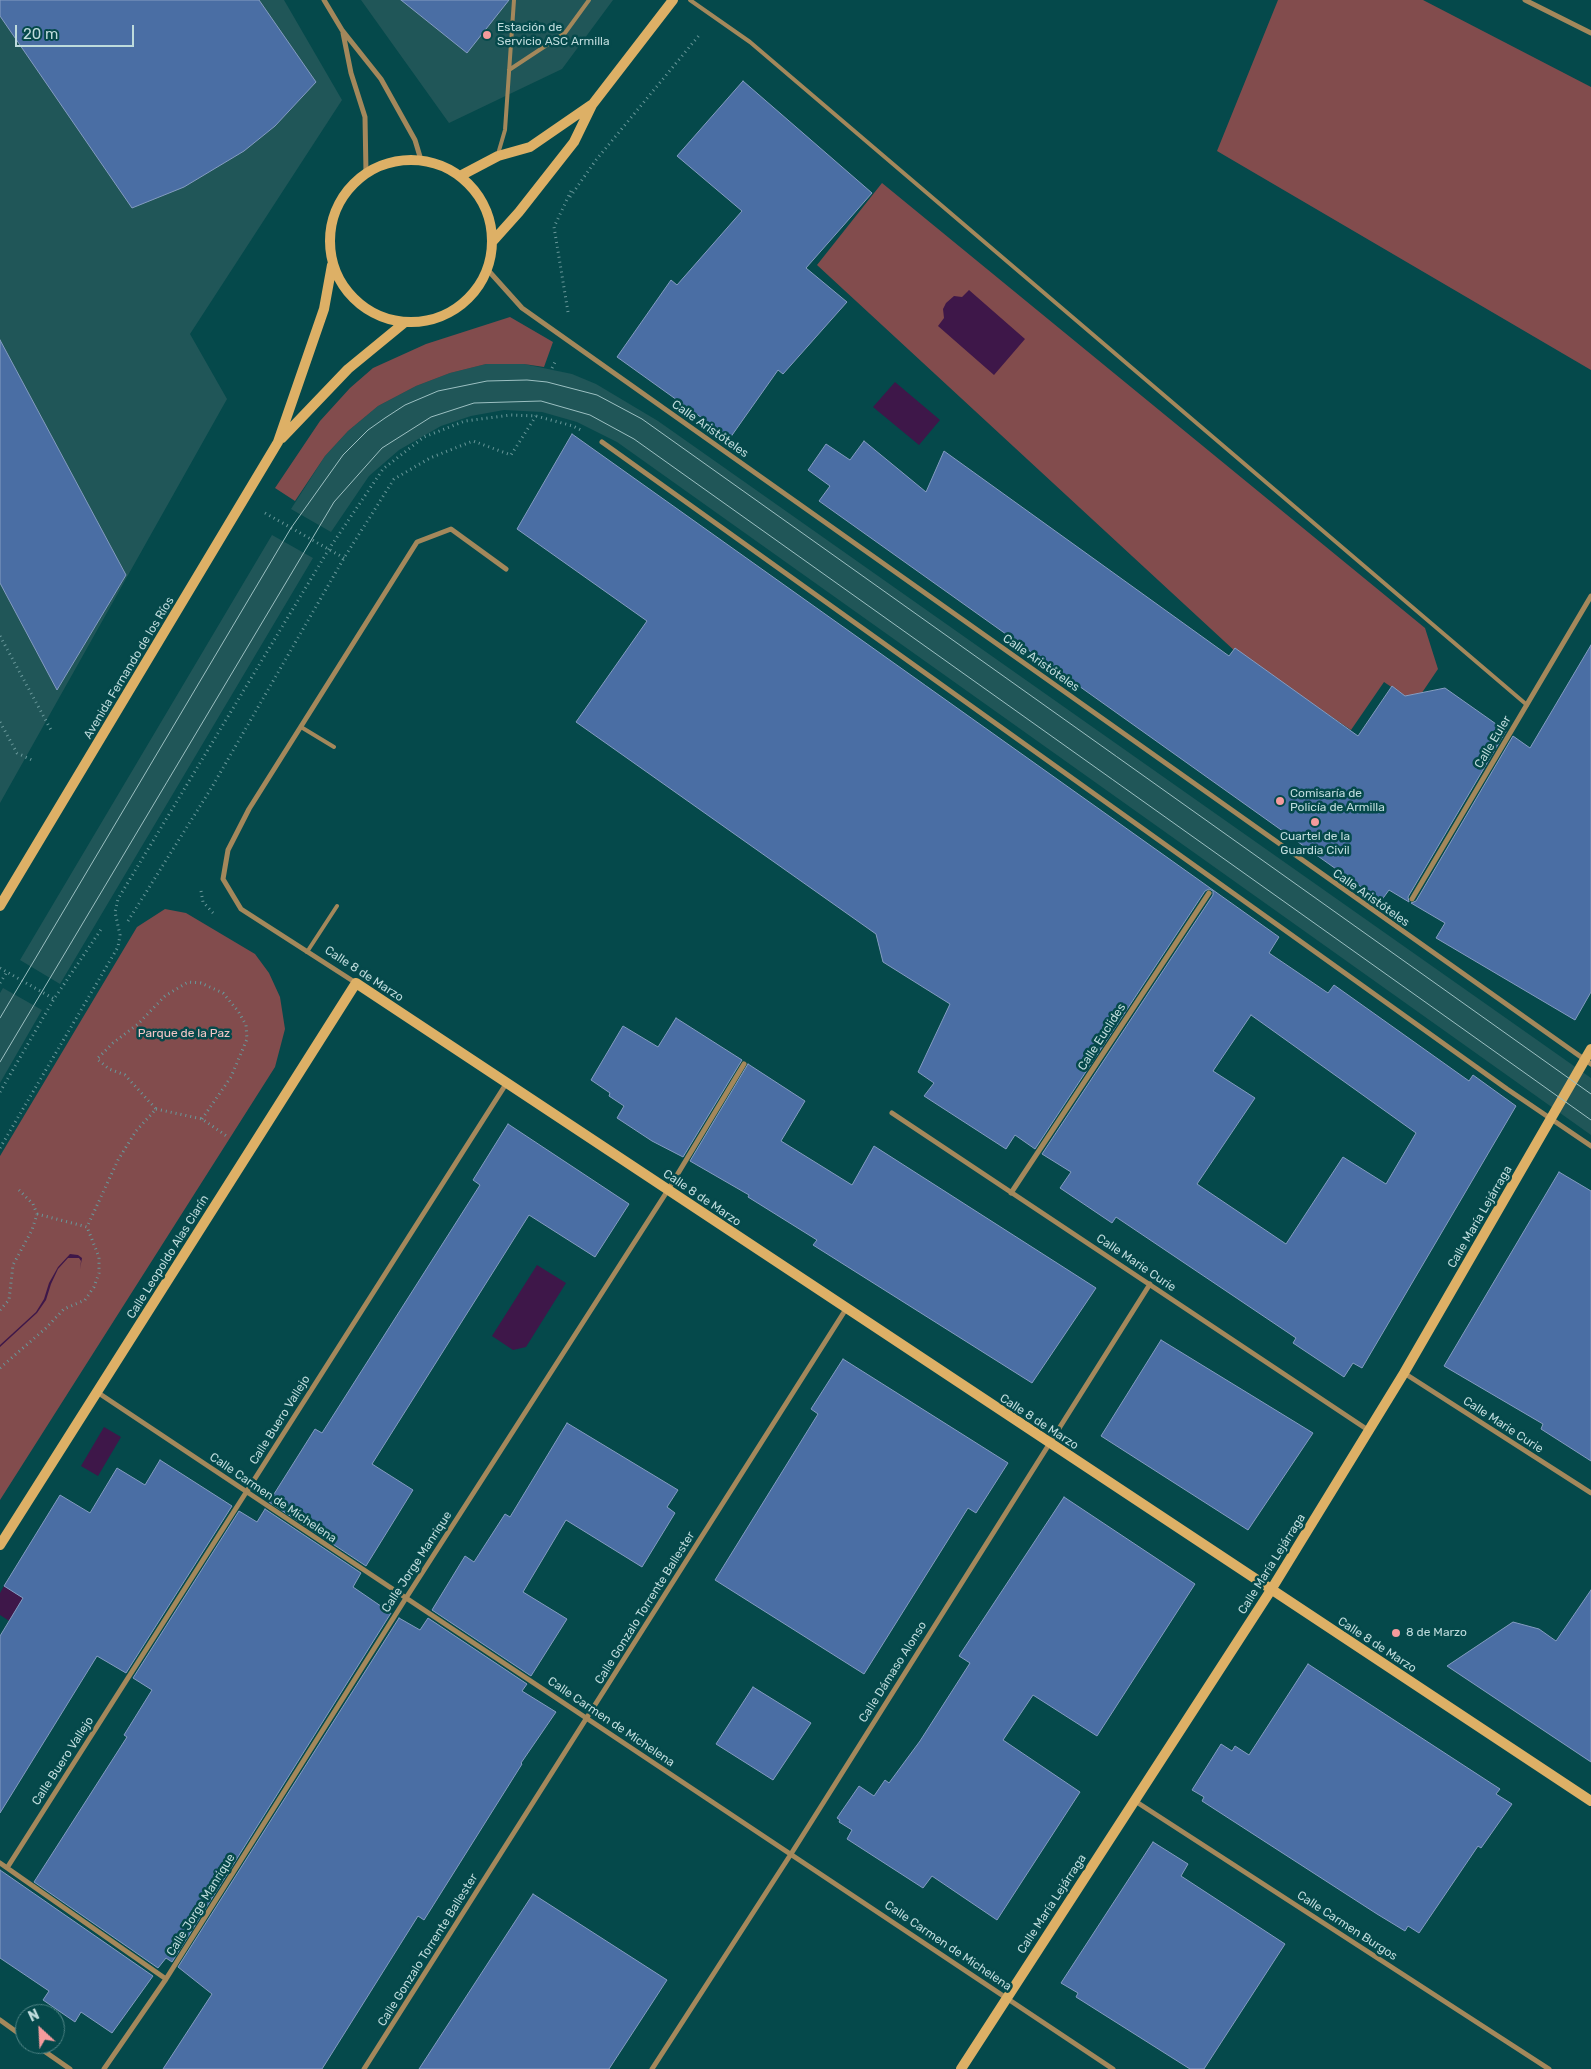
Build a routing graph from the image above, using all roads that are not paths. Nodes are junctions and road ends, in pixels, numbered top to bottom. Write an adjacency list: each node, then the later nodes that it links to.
1 (324, 0): 7 (street)
2 (514, 0): 9 (lane)
3 (589, 0): 9 (lane)
4 (673, 0): 10 (street)
5 (690, 0): 23 (lane)
6 (1525, 0): 8 (street)
7 (342, 30): 12 (street); 13 (street)
8 (1591, 33)
9 (509, 70): 11 (lane)
10 (592, 105): 11 (street); 15 (street)
11 (498, 156): 14 (street)
12 (421, 160): 13 (street); 14 (street)
13 (366, 173): 16 (street)
14 (460, 176): 15 (street)
15 (492, 241): 17 (street)
16 (332, 265): 18 (street); 19 (street, Avenida Fernando de los Ríos)
17 (488, 269): 18 (street); 33 (street, Calle Aristóteles)
18 (404, 322): 19 (street, Avenida Fernando de los Ríos)
19 (278, 442): 28 (street, Avenida Fernando de los Ríos)
20 (602, 442): 37 (street)
21 (506, 569): 24 (street, Calle 8 de Marzo)
22 (1591, 596): 23 (street, Calle Euler)
23 (1527, 705): 27 (street, Calle Euler)
24 (301, 727): 25 (lane); 30 (street, Calle 8 de Marzo)
25 (334, 747)
26 (1209, 893): 40 (street, Calle Euclides)
27 (1412, 899)
28 (0, 906)
29 (337, 906): 30 (lane)
30 (307, 952): 31 (street, Calle 8 de Marzo)
31 (356, 984): 35 (street, Calle 8 de Marzo); 44 (street, Calle Leopoldo Alas Clarín)
32 (1591, 1049): 33 (street, Calle María Lejárraga)
33 (1588, 1062): 37 (street, Calle María Lejárraga)
34 (744, 1064): 39 (street, Calle Jorge Manrique)
35 (506, 1084): 39 (street, Calle 8 de Marzo); 47 (street, Calle Buero Vallejo)
36 (892, 1113): 40 (street, Calle Marie Curie)
37 (1552, 1118): 38 (street); 43 (street, Calle María Lejárraga)
38 (1591, 1146)
39 (668, 1190): 42 (street, Calle 8 de Marzo); 51 (street, Calle Jorge Manrique)
40 (1011, 1192): 41 (street, Calle Marie Curie)
41 (1150, 1284): 45 (street, Calle Marie Curie); 46 (street, Calle Dámaso Alonso)
42 (846, 1309): 46 (street, Calle 8 de Marzo); 52 (street, Calle Gonzalo Torrente Ballester)
43 (1404, 1373): 45 (street, Calle María Lejárraga); 48 (street, Calle Marie Curie)
44 (97, 1392): 47 (street, Calle Carmen de Michelena); 49 (street, Calle Leopoldo Alas Clarín)
45 (1369, 1431): 50 (street, Calle María Lejárraga)
46 (1049, 1443): 50 (street, Calle 8 de Marzo); 55 (street, Calle Dámaso Alonso)
47 (246, 1492): 51 (street, Calle Carmen de Michelena); 57 (street, Calle Buero Vallejo)
48 (1591, 1493)
49 (0, 1545)
50 (1271, 1590): 53 (street, Calle María Lejárraga); 54 (street, Calle 8 de Marzo)
51 (406, 1598): 52 (street, Calle Carmen de Michelena); 58 (street, Calle Jorge Manrique)
52 (587, 1718): 55 (street, Calle Carmen de Michelena); 65 (street, Calle Gonzalo Torrente Ballester)
53 (1134, 1800): 59 (street, Calle María Lejárraga); 69 (street, Calle Carmen Burgos)
54 (1591, 1801)
55 (791, 1854): 59 (street, Calle Carmen de Michelena); 66 (street, Calle Dámaso Alonso)
56 (0, 1863): 57 (street)
57 (7, 1868): 58 (street)
58 (166, 1980): 64 (street, Calle Jorge Manrique)
59 (1006, 1997): 67 (street, Calle María Lejárraga); 68 (street, Calle Carmen de Michelena)
60 (0, 2020): 61 (street)
61 (15, 2031)
62 (48, 2054): 63 (street)
63 (70, 2069)
64 (104, 2069)
65 (364, 2069)
66 (652, 2069)
67 (961, 2069)
68 (1113, 2069)
69 (1549, 2069)

